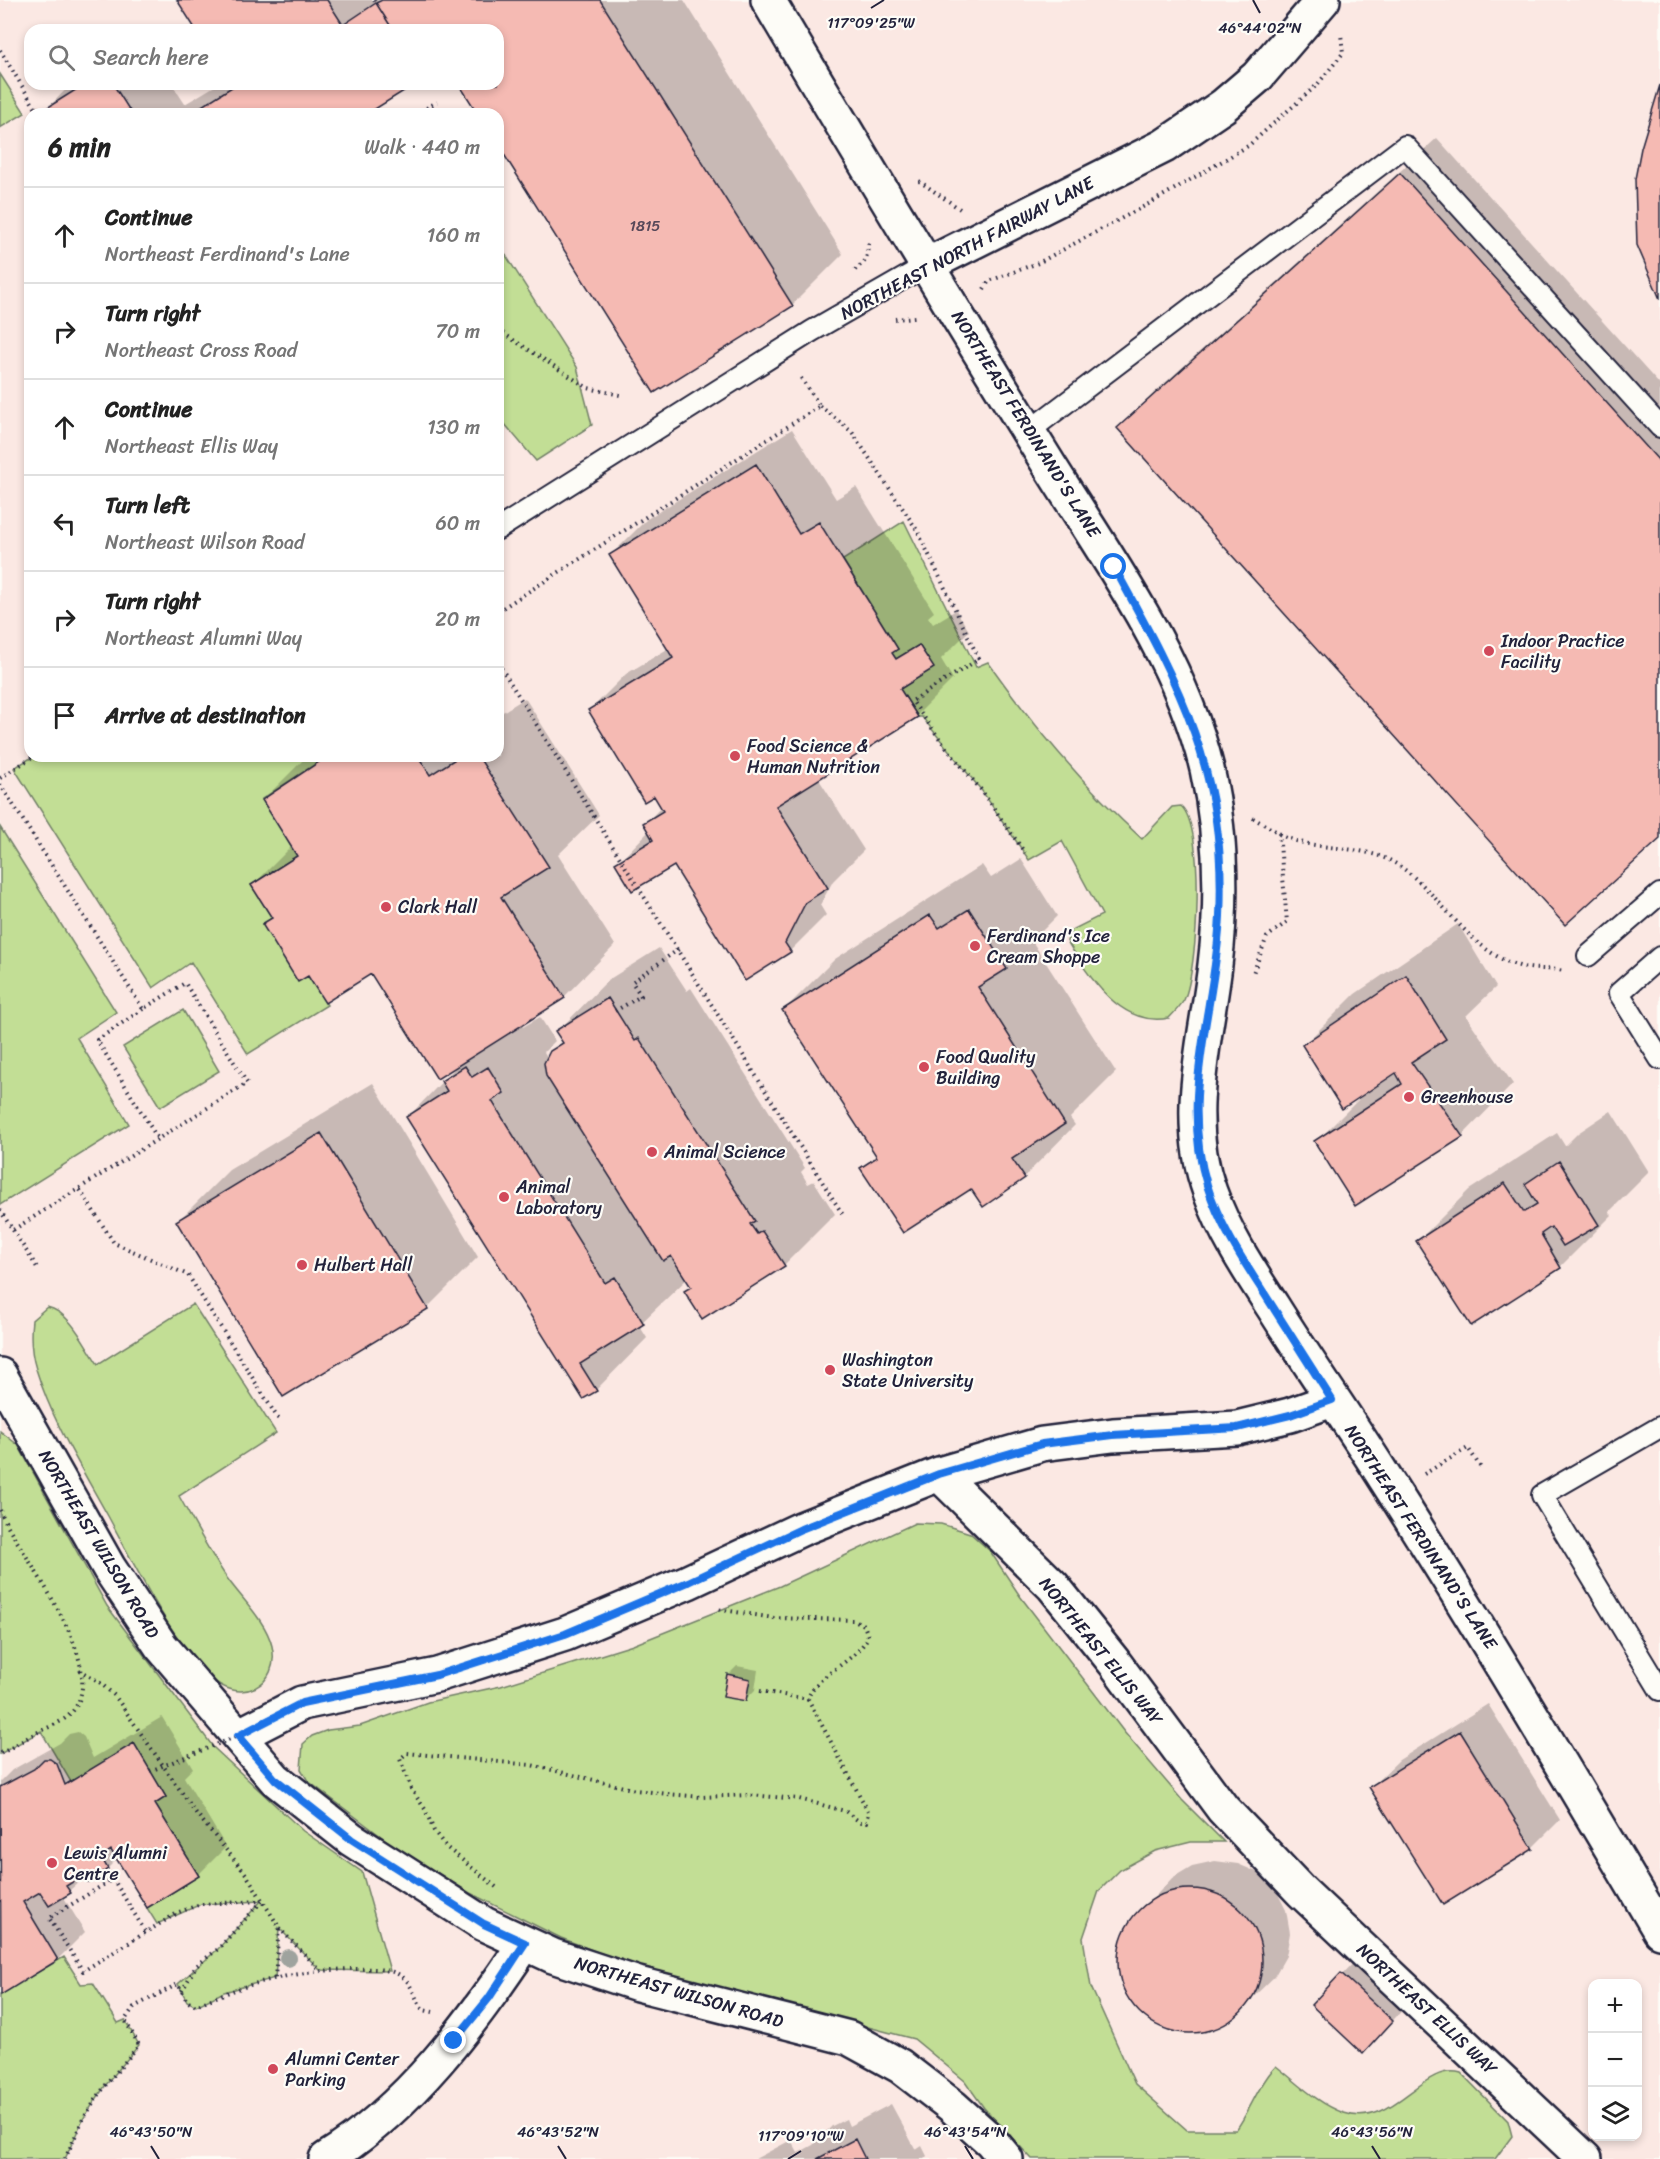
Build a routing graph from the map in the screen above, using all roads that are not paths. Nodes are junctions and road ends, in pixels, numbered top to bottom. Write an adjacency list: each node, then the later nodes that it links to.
1 (768, 0): 3 (street, NORTHEAST FERDINAND'S LANE)
2 (1323, 0): 3 (street, NORTHEAST NORTH FAIRWAY LANE)
3 (927, 265): 5 (street, NORTHEAST FERDINAND'S LANE); 6 (lane, NORTHEAST NORTH FAIRWAY LANE)
4 (1660, 428): 5 (lane)
5 (1029, 431): 12 (street, NORTHEAST FERDINAND'S LANE)
6 (504, 525)
7 (1660, 894): 8 (lane)
8 (1588, 956)
9 (1660, 957): 10 (lane)
10 (1660, 1059)
11 (0, 1376): 16 (street, NORTHEAST WILSON ROAD)
12 (1332, 1400): 14 (street); 17 (street, NORTHEAST FERDINAND'S LANE)
13 (1660, 1428): 15 (lane)
14 (939, 1474): 16 (street); 21 (street, NORTHEAST ELLIS WAY)
15 (1660, 1690)
16 (238, 1736): 18 (street, NORTHEAST WILSON ROAD)
17 (1660, 1931)
18 (525, 1943): 19 (street); 20 (street, NORTHEAST WILSON ROAD)
19 (326, 2159)
20 (1006, 2159)
21 (1585, 2159)

